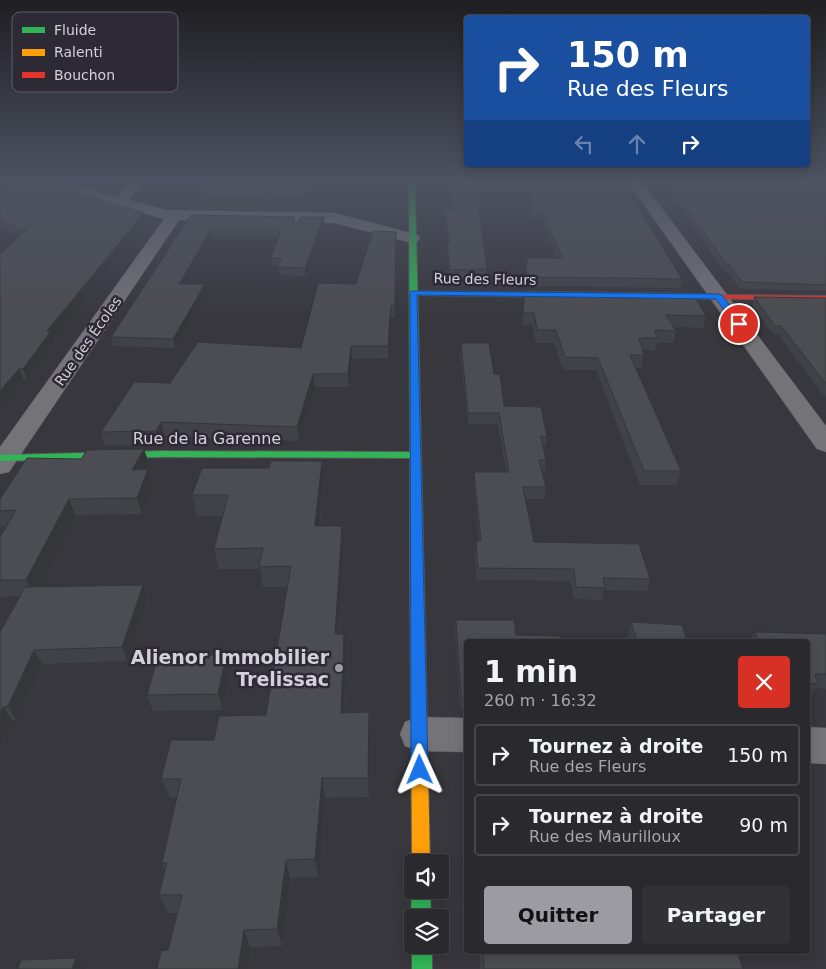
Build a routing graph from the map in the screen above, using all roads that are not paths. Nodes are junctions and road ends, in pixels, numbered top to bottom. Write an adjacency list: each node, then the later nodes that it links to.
1 (166, 227): 13 (street, Rue des Écoles)
2 (370, 227): 5 (street)
3 (412, 227): 5 (main road)
4 (669, 227): 9 (street)
5 (412, 238): 6 (main road)
6 (413, 293): 7 (main road, Rue des Fleurs); 12 (main road)
7 (571, 295)
8 (650, 296): 9 (main road)
9 (719, 296): 10 (main road); 11 (street)
10 (826, 298)
11 (826, 444)
12 (415, 455): 13 (main road, Rue de la Garenne); 14 (main road)
13 (2, 461)
14 (419, 734): 15 (street); 18 (main road)
15 (464, 735)
16 (810, 745): 17 (street)
17 (826, 746)
18 (421, 854)
19 (422, 954): 20 (main road)
20 (422, 969)

